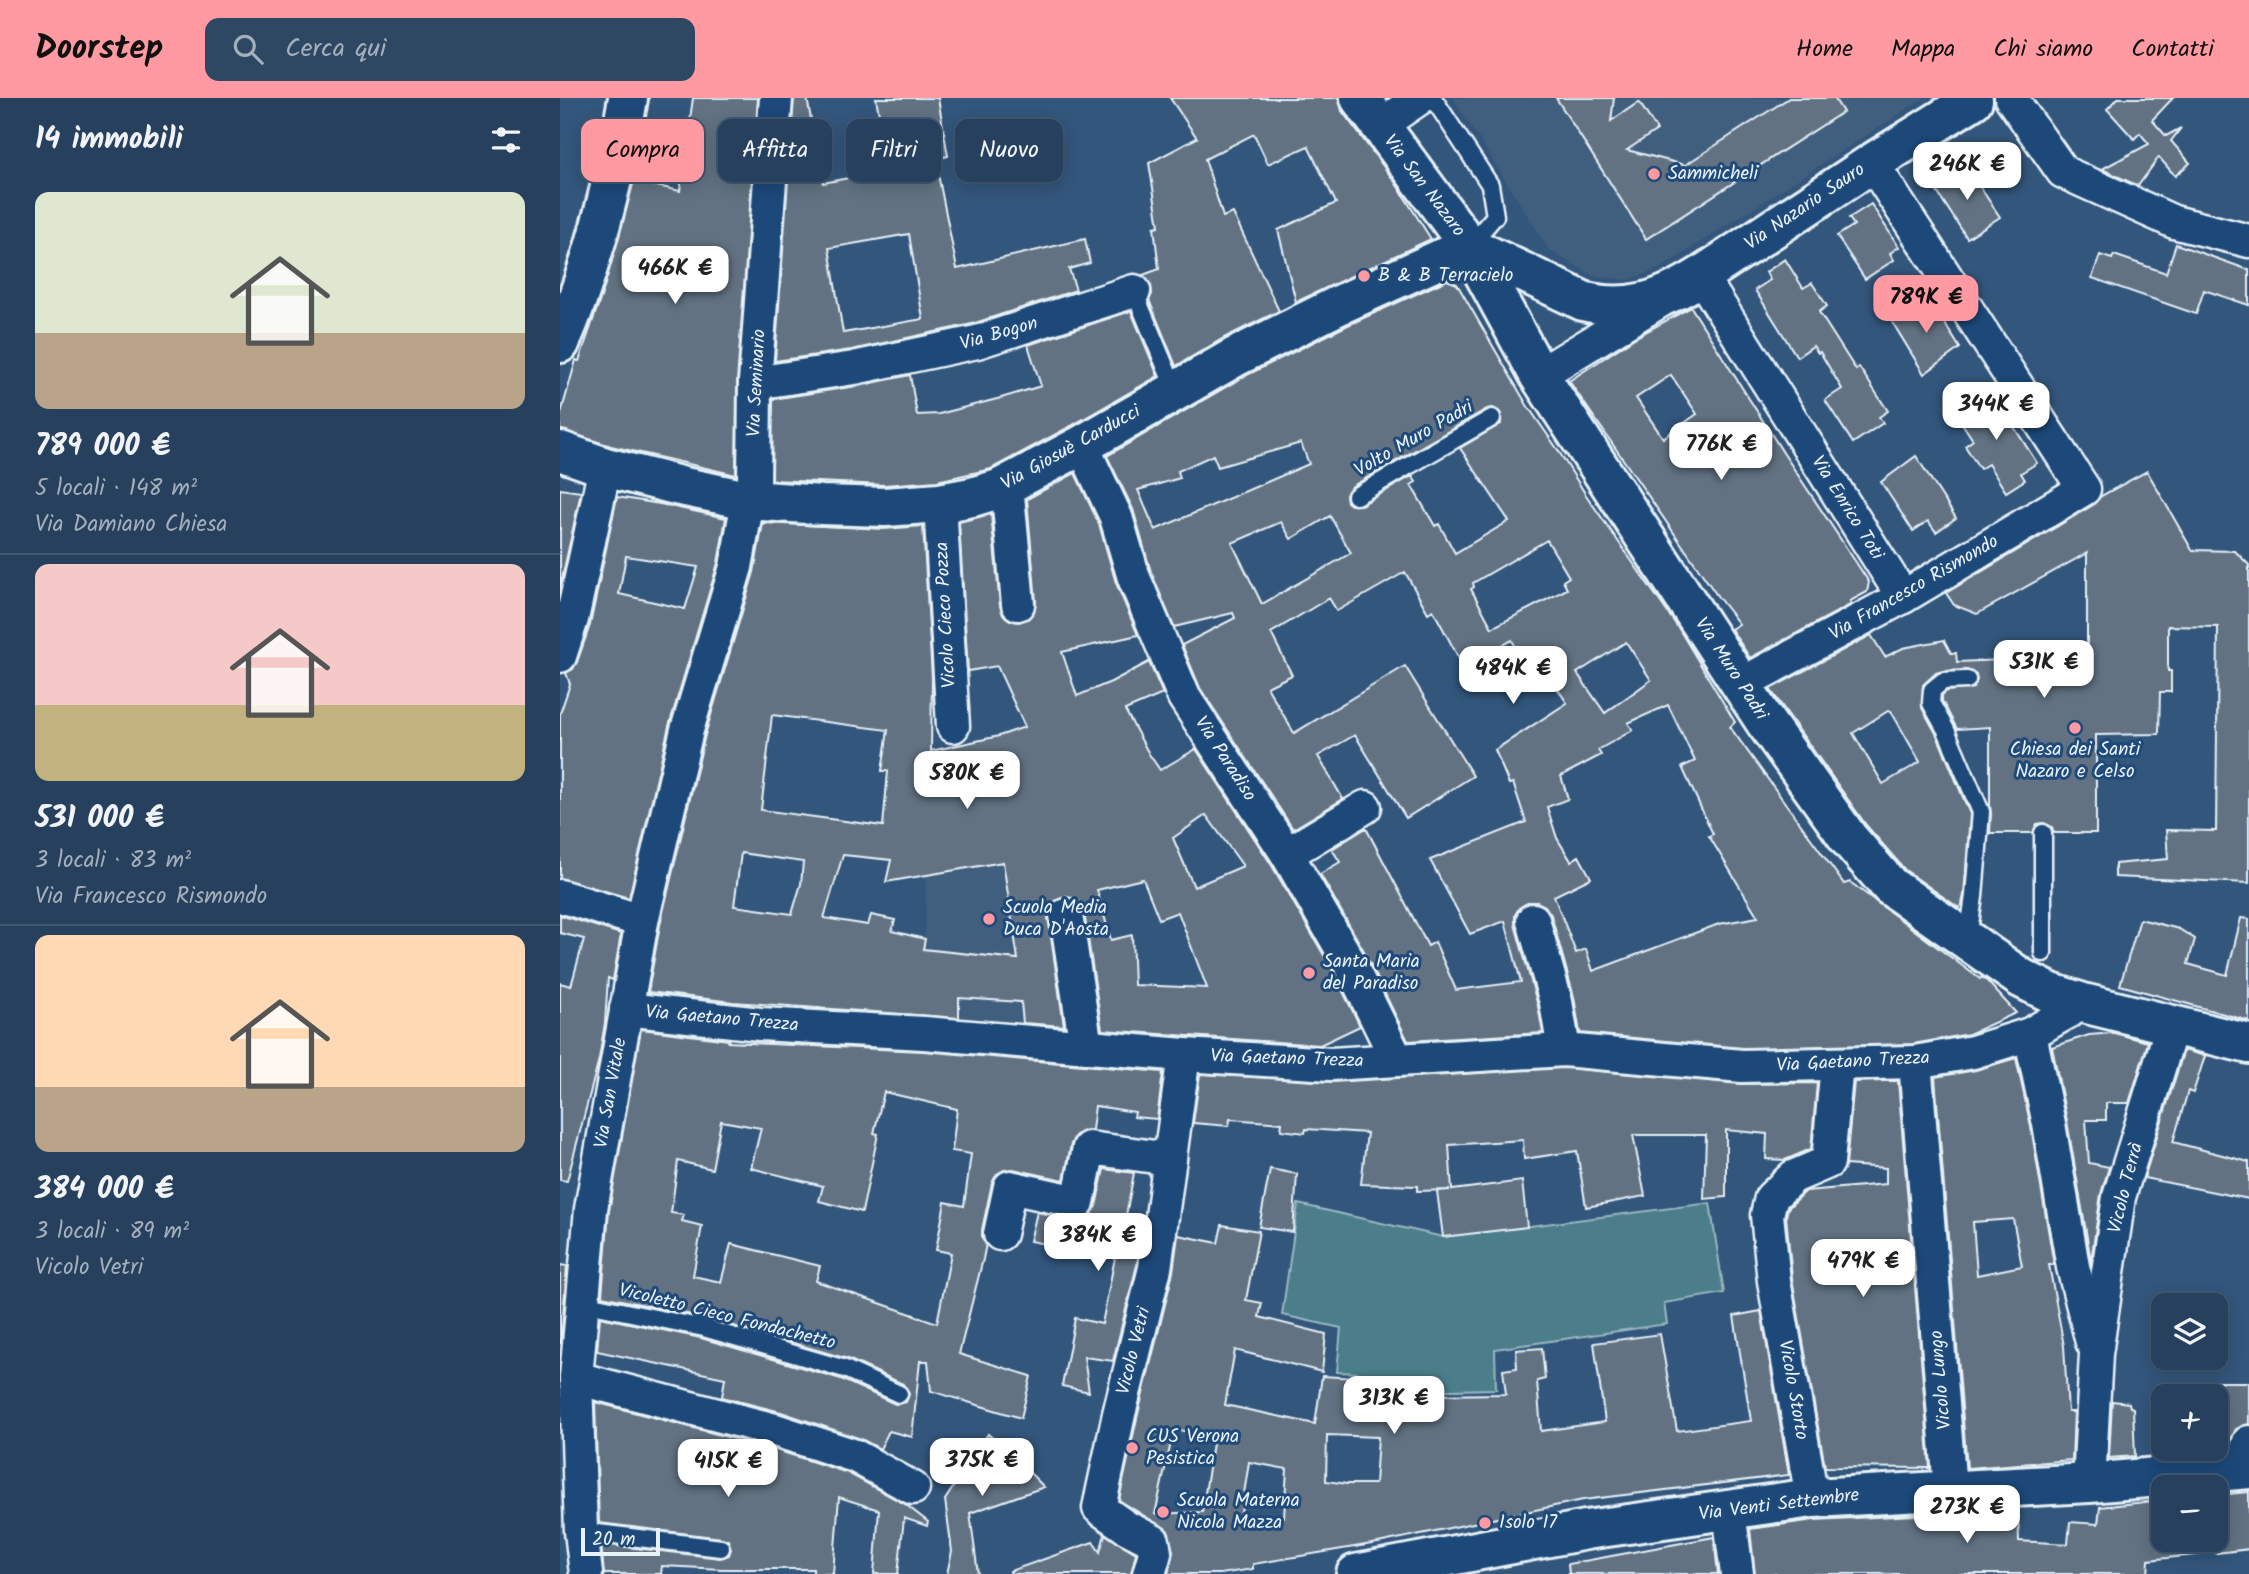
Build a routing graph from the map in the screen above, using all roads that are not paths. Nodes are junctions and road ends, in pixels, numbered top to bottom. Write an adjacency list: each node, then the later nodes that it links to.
1 (628, 98): 13 (street)
2 (776, 98): 14 (street, Via Seminario)
3 (1420, 98): 7 (street)
4 (1433, 98): 10 (lane)
5 (2011, 98): 9 (street)
6 (1972, 100): 8 (street, Via Nazario Sauro)
7 (1369, 112): 10 (street, Via San Nazaro)
8 (1872, 163): 11 (street, Via Nazario Sauro); 25 (street, Via Francesco Rismondo)
9 (2249, 241)
10 (1469, 246): 11 (street, Via Nazario Sauro); 15 (street, Via Muro Padri); 16 (street, Via Giosuè Carducci)
11 (1688, 285): 15 (street, Via Nazario Sauro); 25 (street, Via Enrico Toti)
12 (1134, 291): 14 (street, Via Bogon); 16 (lane, Via Bogon)
13 (560, 343)
14 (755, 383): 23 (street, Via Seminario)
15 (1539, 386): 30 (street, Via Muro Padri)
16 (1175, 390): 18 (street, Via Giosuè Carducci)
17 (1492, 418): 22 (lane, Volto Muro Padri)
18 (1082, 445): 21 (street, Via Giosuè Carducci); 34 (street, Via Paradiso)
19 (560, 451): 20 (street, Via Giosuè Carducci)
20 (605, 467): 23 (street, Via Giosuè Carducci); 27 (street)
21 (1007, 484): 24 (street, Via Giosuè Carducci); 26 (street)
22 (1356, 496)
23 (748, 500): 24 (street, Via Giosuè Carducci); 37 (street, Via San Vitale)
24 (940, 503): 31 (street, Vicolo Cieco Pozza)
25 (1903, 597): 30 (street, Via Francesco Rismondo)
26 (1018, 604)
27 (566, 617): 28 (street)
28 (560, 656)
29 (1967, 680): 39 (lane)
30 (1741, 684): 39 (street, Via Muro Padri)
31 (953, 726)
32 (1365, 807): 34 (street)
33 (2043, 833): 40 (lane)
34 (1287, 854): 49 (street, Via Paradiso)
35 (560, 896): 37 (street)
36 (1066, 915): 46 (street)
37 (642, 920): 42 (street, Via San Vitale)
38 (1533, 920): 47 (street)
39 (1968, 941): 40 (street, Via Muro Padri)
40 (2043, 973): 41 (street, Via Muro Padri)
41 (2093, 1005): 43 (street); 44 (street, Via Gaetano Trezza)
42 (626, 1010): 46 (street, Via Gaetano Trezza); 54 (street, Via San Vitale)
43 (2172, 1026): 45 (street); 55 (street, Vicolo Terrà)
44 (2030, 1034): 50 (street, Via Gaetano Trezza); 55 (street, Vicolo Terrà)
45 (2249, 1044)
46 (1086, 1047): 48 (street, Via Gaetano Trezza)
47 (1564, 1050): 49 (street, Via Gaetano Trezza); 51 (street, Via Gaetano Trezza)
48 (1184, 1055): 49 (street, Via Gaetano Trezza); 52 (street, Vicolo Vetri)
49 (1397, 1060)
50 (1915, 1062): 51 (street, Via Gaetano Trezza); 61 (street, Vicolo Lungo)
51 (1837, 1064): 62 (street, Vicolo Storto)
52 (1170, 1159): 53 (street); 67 (street, Vicolo Vetri)
53 (1000, 1234)
54 (582, 1303): 56 (street, Via San Vitale); 57 (lane, Vicoletto Cieco Fondachetto)
55 (2096, 1354): 59 (street, Vicolo Terrà)
56 (576, 1378): 60 (street); 64 (street, Via San Vitale)
57 (899, 1394)
58 (2246, 1460): 59 (street, Via Venti Settembre)
59 (2089, 1483): 61 (street, Via Venti Settembre)
60 (913, 1488)
61 (1950, 1489): 62 (street, Via Venti Settembre)
62 (1811, 1498): 63 (street, Via Venti Settembre)
63 (1730, 1511): 68 (street, Via Venti Settembre); 69 (street)
64 (581, 1531): 65 (lane); 66 (street, Via San Vitale)
65 (721, 1548)
66 (586, 1574)
67 (1149, 1574)
68 (1356, 1574)
69 (1737, 1574)

